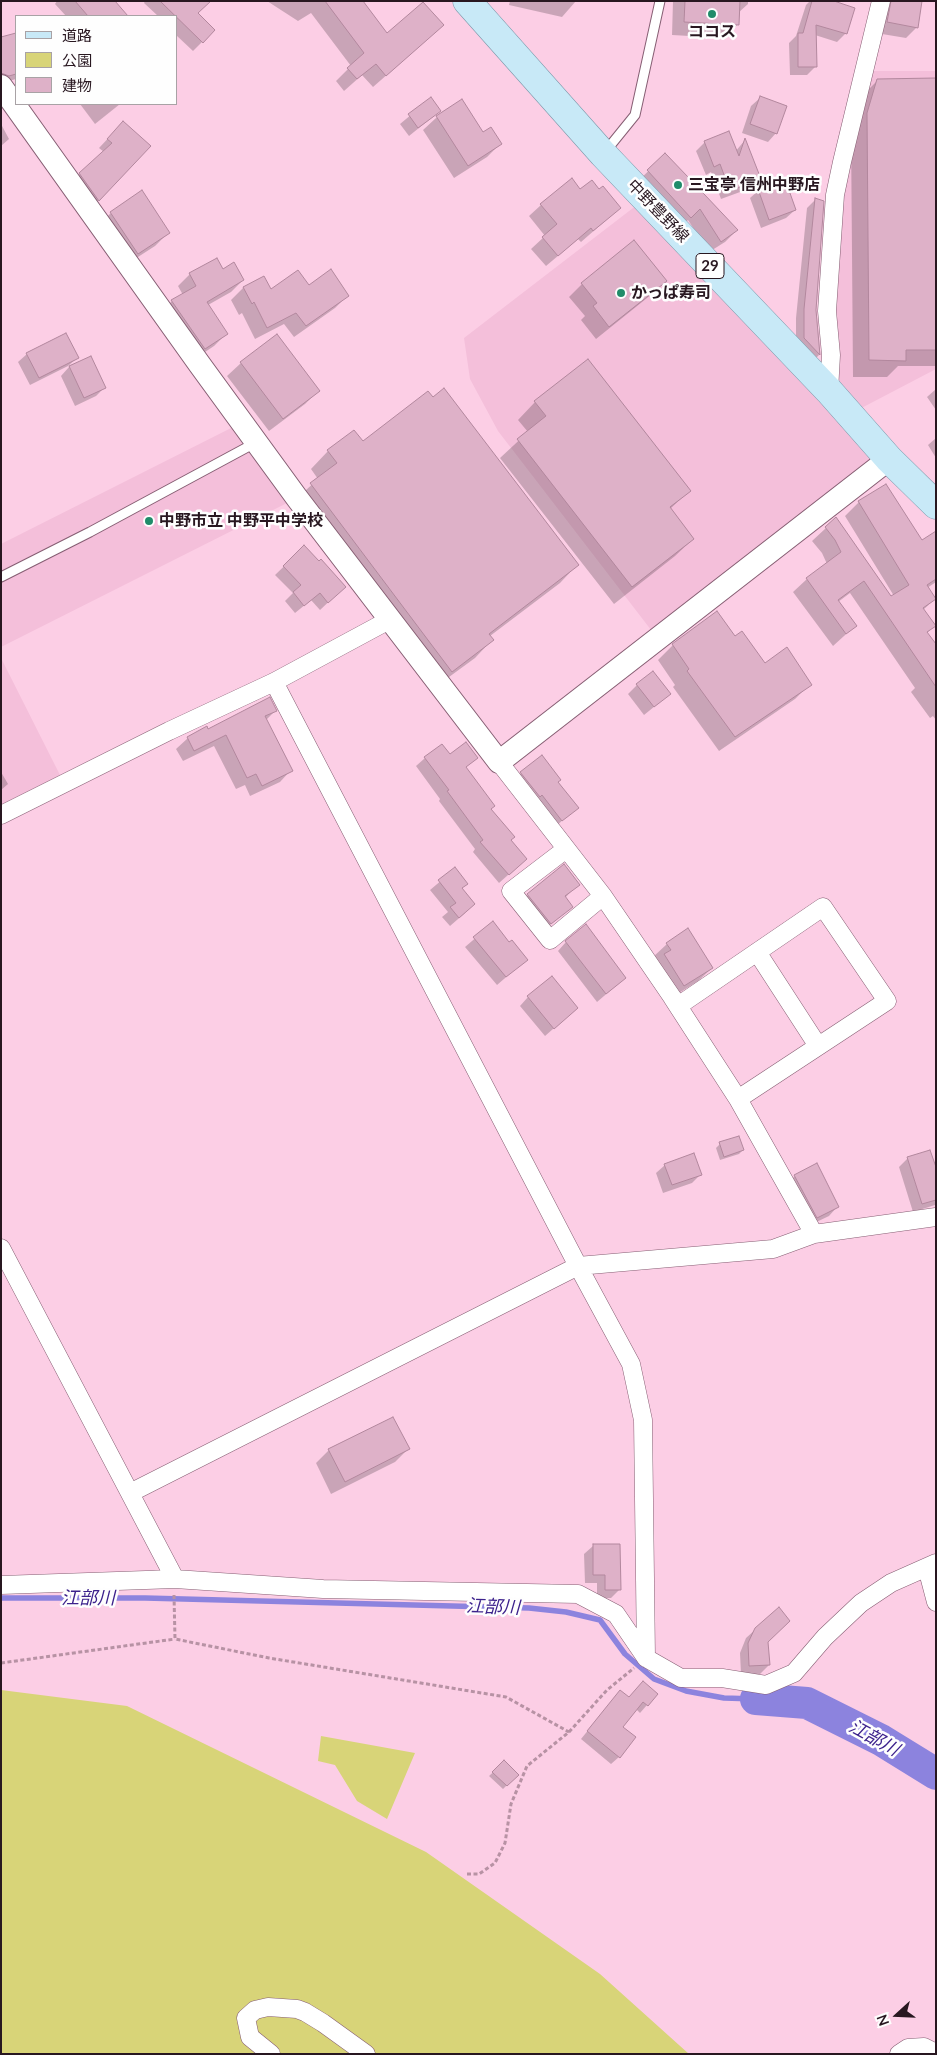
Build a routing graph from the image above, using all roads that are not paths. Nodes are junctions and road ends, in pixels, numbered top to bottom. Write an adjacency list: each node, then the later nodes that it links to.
1 (467, 1): 4 (main road, 中野豊野線 / 29)
2 (660, 1): 6 (lane)
3 (881, 1): 7 (street)
4 (482, 12): 6 (main road, 中野豊野線 / 29)
5 (1, 86): 8 (street)
6 (603, 154): 7 (main road, 中野豊野線 / 29)
7 (829, 391): 9 (main road, 中野豊野線 / 29)
8 (257, 442): 11 (lane); 12 (street)
9 (889, 459): 10 (main road, 中野豊野線 / 29); 14 (street)
10 (936, 505)
11 (1, 577)
12 (391, 619): 13 (street); 14 (street)
13 (274, 682): 15 (street); 25 (street)
14 (499, 762): 16 (street)
15 (1, 815)
16 (566, 849): 17 (street); 17 (street)
17 (603, 896): 19 (street)
18 (757, 952): 19 (street); 20 (street); 20 (street)
19 (678, 1006): 21 (street)
20 (818, 1046): 21 (street)
21 (738, 1099): 23 (street)
22 (936, 1217): 23 (street)
23 (814, 1234): 25 (street)
24 (1, 1248): 26 (street)
25 (578, 1266): 26 (street); 31 (street)
26 (130, 1493): 28 (street)
27 (931, 1565): 30 (street); 31 (street)
28 (174, 1577): 29 (street); 31 (street)
29 (1, 1585)
30 (936, 1602)
31 (646, 1658)
32 (936, 2052): 35 (street)
33 (271, 2054): 34 (street)
34 (366, 2054)
35 (899, 2054)

